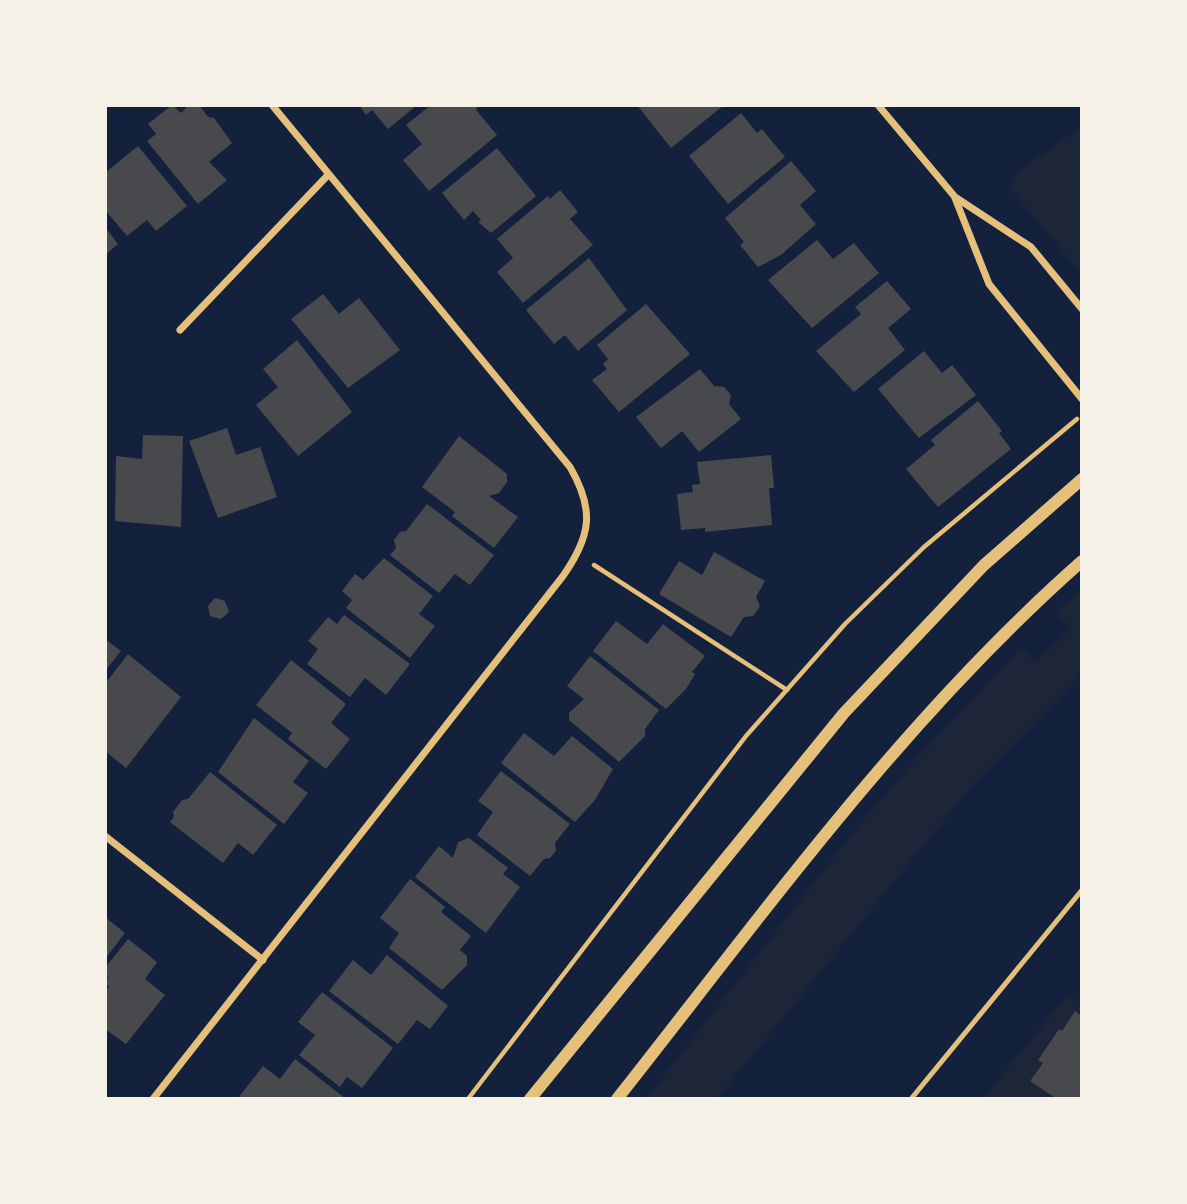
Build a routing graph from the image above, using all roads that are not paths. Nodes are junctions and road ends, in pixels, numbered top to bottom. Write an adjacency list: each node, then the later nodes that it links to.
1 (272, 105): 3 (street)
2 (878, 105): 4 (street)
3 (328, 175): 6 (street); 12 (street)
4 (954, 197): 5 (street); 7 (street)
5 (1082, 309)
6 (180, 330)
7 (1082, 399)
8 (1082, 479): 13 (street)
9 (1082, 561): 15 (street)
10 (105, 836): 12 (street)
11 (1082, 890): 16 (lane)
12 (263, 960): 14 (street)
13 (537, 1096)
14 (153, 1099)
15 (617, 1099)
16 (911, 1099)

